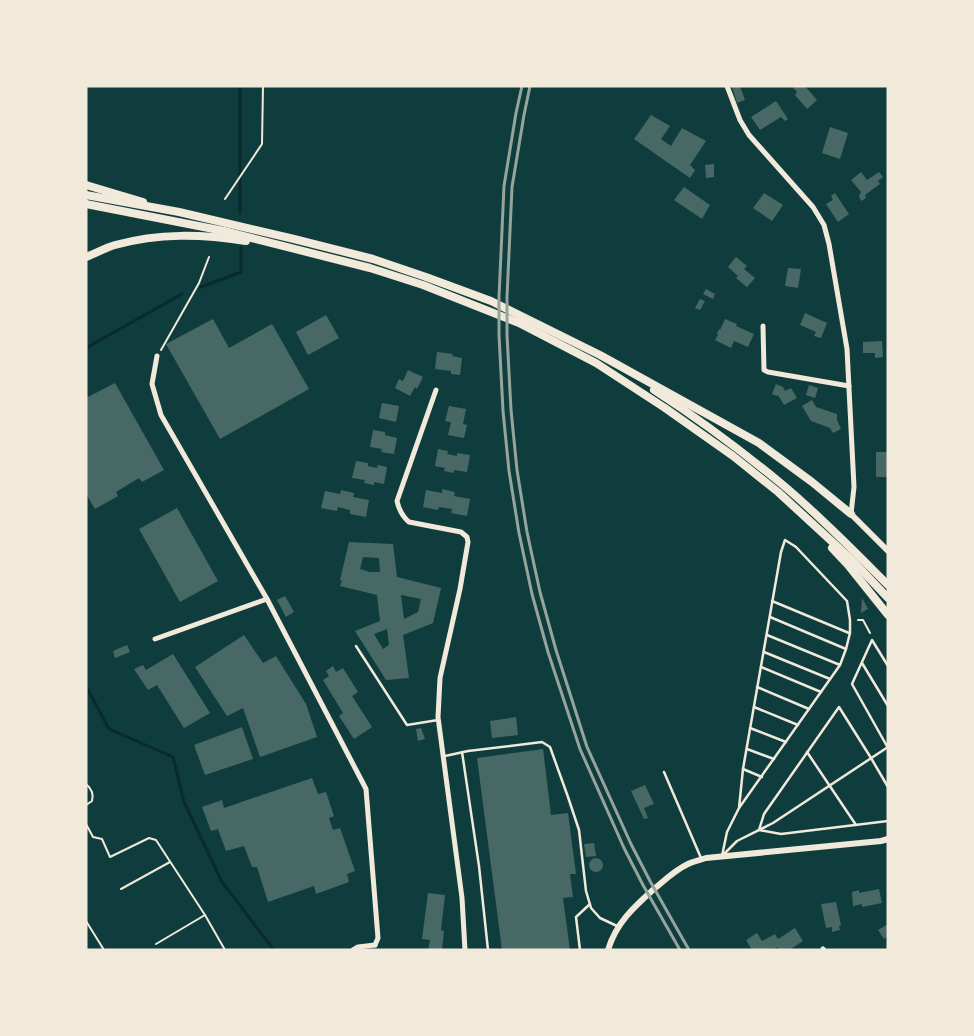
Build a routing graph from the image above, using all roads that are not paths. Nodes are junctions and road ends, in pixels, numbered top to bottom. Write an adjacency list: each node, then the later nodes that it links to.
1 (727, 86): 11 (street)
2 (86, 185): 5 (main road)
3 (86, 195): 5 (main road)
4 (86, 204): 6 (main road)
5 (179, 212): 10 (main road)
6 (293, 248): 7 (main road); 13 (main road)
7 (86, 257)
8 (763, 326): 11 (street)
9 (157, 356): 18 (street)
10 (600, 356): 14 (main road); 16 (main road)
11 (849, 386): 14 (street)
12 (436, 390): 38 (street)
13 (778, 492): 17 (main road); 20 (main road)
14 (851, 514): 15 (street)
15 (888, 551)
16 (888, 585)
17 (888, 598)
18 (266, 599): 24 (street); 63 (street)
19 (772, 601): 21 (lane); 22 (lane); 22 (lane)
20 (888, 615)
21 (770, 617): 23 (lane); 26 (lane)
22 (850, 633): 26 (lane)
23 (766, 635): 27 (lane); 29 (lane)
24 (156, 639)
25 (356, 646): 38 (lane)
26 (846, 649): 29 (lane)
27 (764, 652): 31 (lane); 32 (lane)
28 (862, 662): 30 (lane); 35 (lane); 42 (lane)
29 (840, 665): 32 (lane)
30 (888, 666)
31 (761, 667): 33 (lane); 34 (lane)
32 (830, 679): 34 (lane)
33 (757, 687): 36 (lane); 37 (lane)
34 (821, 692): 37 (lane)
35 (888, 706)
36 (754, 707): 39 (lane); 40 (lane)
37 (809, 709): 39 (lane)
38 (438, 720): 46 (street)
39 (798, 725): 41 (lane)
40 (750, 728): 41 (lane); 43 (lane)
41 (786, 742): 48 (lane)
42 (888, 747): 47 (lane)
43 (747, 748): 48 (lane); 49 (lane)
44 (462, 752): 46 (lane); 61 (lane); 67 (lane)
45 (807, 752): 47 (lane); 52 (lane); 57 (lane)
46 (443, 756): 66 (street)
47 (871, 758): 52 (lane); 53 (lane)
48 (774, 759): 51 (lane)
49 (743, 769): 51 (lane); 54 (lane)
50 (664, 772): 60 (lane)
51 (762, 777): 54 (lane)
52 (830, 786): 56 (lane); 57 (lane)
53 (888, 787)
54 (739, 808): 59 (lane)
55 (888, 821): 56 (lane)
56 (856, 825): 57 (lane)
57 (759, 830): 59 (lane)
58 (888, 839): 59 (street)
59 (722, 856): 60 (street)
60 (701, 859): 62 (street)
61 (590, 904): 62 (lane); 68 (lane)
62 (618, 927): 69 (street)
63 (375, 945): 64 (street); 65 (street)
64 (353, 950)
65 (381, 950)
66 (465, 950)
67 (488, 950)
68 (580, 950)
69 (608, 950)

